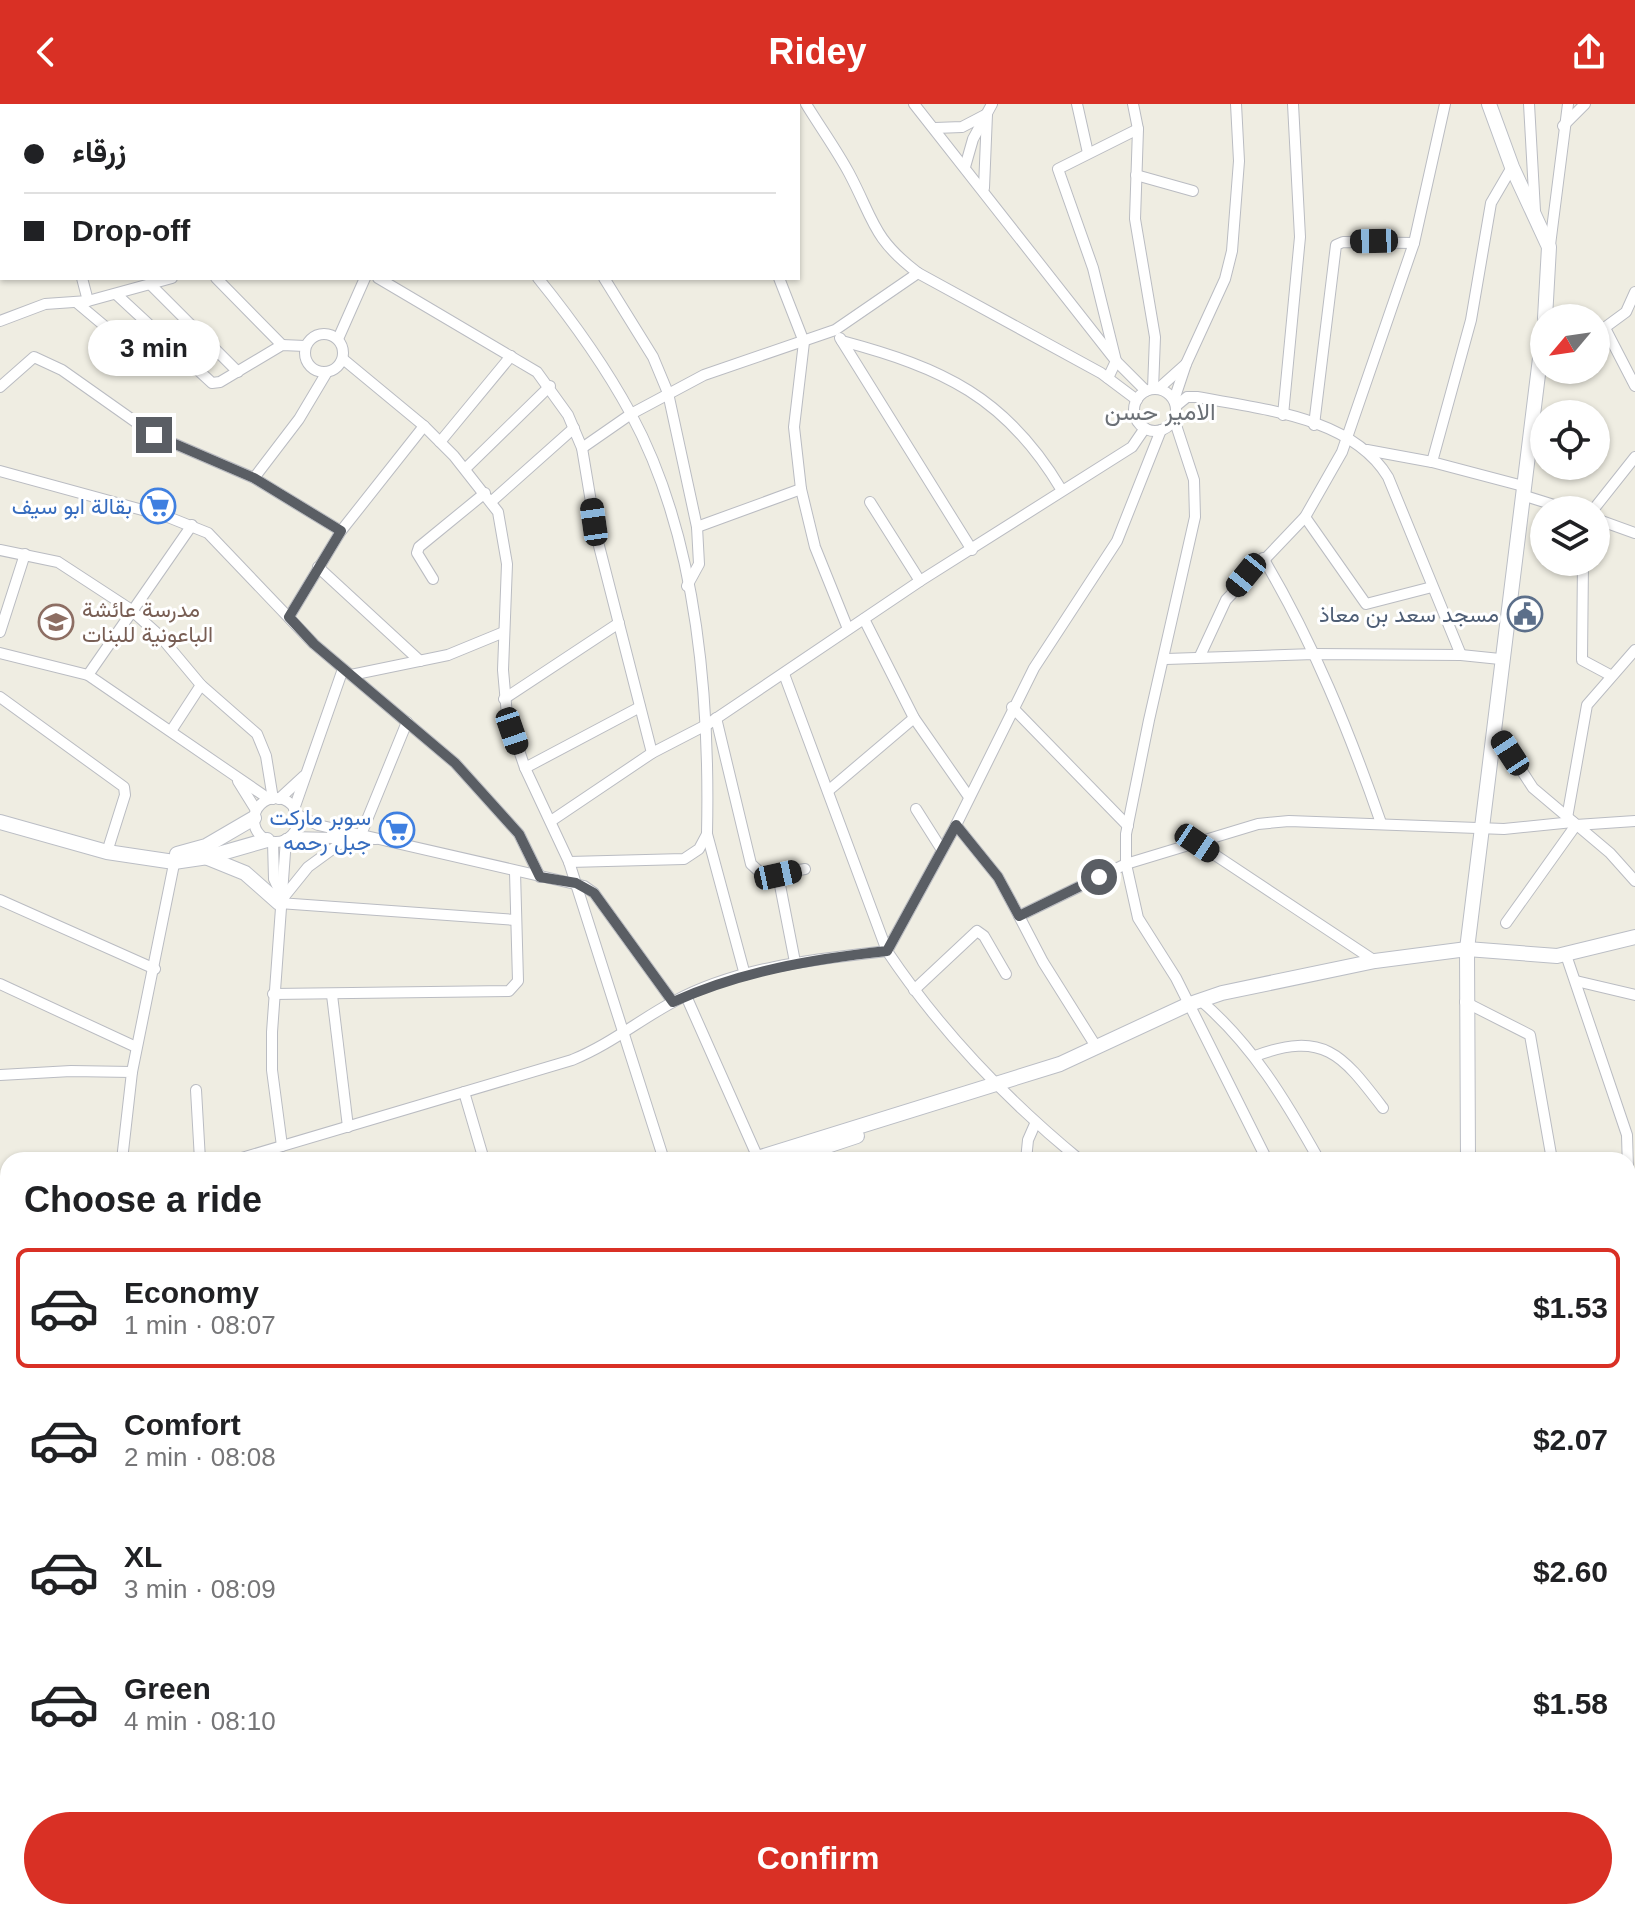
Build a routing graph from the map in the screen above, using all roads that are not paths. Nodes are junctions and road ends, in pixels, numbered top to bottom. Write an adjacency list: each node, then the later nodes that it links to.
1 (806, 104): 25 (street)
2 (914, 104): 14 (street)
3 (1077, 104): 16 (street)
4 (1133, 104): 15 (street)
5 (1236, 104): 55 (street)
6 (1293, 104): 68 (street)
7 (1445, 104): 23 (street)
8 (1489, 104): 18 (street)
9 (1529, 104): 22 (street)
10 (1568, 104): 13 (street)
11 (1585, 104): 13 (street)
12 (989, 109): 14 (street); 17 (street); 20 (street)
13 (1562, 127): 24 (street)
14 (935, 128): 17 (street)
15 (1138, 129): 16 (street); 19 (street)
16 (1088, 153): 54 (street)
17 (965, 167): 20 (street)
18 (1512, 167): 22 (street); 80 (street)
19 (1136, 175): 21 (street); 63 (street)
20 (984, 189): 54 (street)
21 (1193, 191)
22 (1535, 217): 24 (street)
23 (1414, 243): 70 (street); 75 (street)
24 (1549, 247): 39 (street)
25 (918, 273): 44 (street); 58 (street)
26 (82, 280): 38 (street)
27 (165, 280): 35 (street)
28 (218, 280): 48 (street)
29 (364, 280): 45 (street)
30 (381, 280): 52 (street)
31 (540, 280): 67 (street)
32 (605, 280): 64 (street)
33 (780, 280): 47 (street)
34 (131, 284): 35 (street); 37 (street)
35 (150, 284): 56 (street)
36 (1635, 292): 40 (street)
37 (116, 294): 38 (street); 56 (street)
38 (82, 302): 42 (street); 51 (street)
39 (1547, 304)
40 (1626, 312): 41 (street); 43 (street)
41 (1635, 320)
42 (0, 321)
43 (1610, 325)
44 (835, 330): 46 (street); 47 (street)
45 (338, 339): 49 (street); 53 (street)
46 (842, 341): 85 (street); 98 (street)
47 (804, 342): 64 (street); 84 (street)
48 (282, 345): 49 (street); 56 (street)
49 (305, 346): 57 (street)
50 (1610, 346): 61 (street)
51 (139, 355)
52 (511, 356): 60 (street); 76 (street)
53 (343, 359): 57 (street); 71 (street)
54 (1116, 361): 58 (street); 63 (street)
55 (1186, 364): 63 (street); 66 (street)
56 (238, 372)
57 (327, 372): 83 (street)
58 (1108, 378): 65 (street)
59 (1536, 384): 86 (street)
60 (550, 386): 72 (street); 81 (street)
61 (1635, 386)
62 (0, 387): 83 (street)
63 (1152, 390): 65 (street); 66 (street)
64 (668, 393): 67 (street); 94 (street)
65 (1137, 400): 73 (street)
66 (1175, 403): 68 (street); 69 (street)
67 (631, 414): 77 (street); 105 (street)
68 (1283, 415): 70 (street)
69 (1174, 419): 74 (street); 119 (street)
70 (1314, 425): 75 (street)
71 (424, 426): 76 (street); 95 (street)
72 (574, 428): 77 (street); 89 (street)
73 (1145, 428): 74 (street); 85 (street)
74 (1161, 430): 130 (street)
75 (1348, 437): 78 (street); 91 (street)
76 (440, 442): 81 (street)
77 (582, 448): 110 (street)
78 (1365, 449): 80 (street); 106 (street)
79 (1635, 457): 88 (street)
80 (1432, 462): 86 (street)
81 (465, 469): 89 (street)
82 (0, 471): 93 (street)
83 (254, 478): 95 (street)
84 (801, 489): 94 (street); 111 (street)
85 (1061, 489): 98 (street)
86 (1522, 490): 87 (street); 120 (street)
87 (1536, 496)
88 (1604, 496)
89 (489, 497): 103 (street); 113 (street)
90 (870, 502): 104 (street)
91 (1305, 517): 100 (street); 106 (street)
92 (1610, 524): 96 (street)
93 (192, 525): 107 (street); 108 (street)
94 (697, 527): 105 (street)
95 (341, 531): 101 (street)
96 (1635, 533)
97 (0, 550): 99 (street)
98 (972, 550): 104 (street)
99 (25, 554): 107 (street); 112 (street)
100 (1263, 558): 116 (street); 118 (street)
101 (318, 567): 108 (street); 121 (street)
102 (1583, 576): 125 (street)
103 (433, 579)
104 (920, 581): 109 (street)
105 (687, 586): 132 (street)
106 (1432, 587): 117 (street)
107 (130, 609): 124 (street); 126 (street)
108 (289, 617): 122 (street)
109 (864, 619): 111 (street); 131 (street)
110 (619, 623): 128 (street); 129 (street)
111 (848, 629): 123 (street)
112 (0, 632)
113 (504, 632): 121 (street); 128 (street)
114 (1635, 650): 125 (street)
115 (0, 653): 124 (street)
116 (1314, 654): 117 (street); 118 (street); 150 (street)
117 (1461, 655): 120 (street)
118 (1200, 656): 119 (street)
119 (1166, 659): 152 (street)
120 (1500, 659): 134 (street)
121 (420, 661): 122 (street)
122 (347, 672): 133 (street); 138 (street)
123 (784, 674): 132 (street); 140 (street)
124 (88, 675): 135 (street)
125 (1610, 675): 149 (street)
126 (201, 685): 135 (street); 142 (street)
127 (0, 697): 162 (street)
128 (504, 699): 137 (street)
129 (640, 707): 136 (street); 137 (street)
130 (1012, 707): 141 (street); 152 (street)
131 (914, 718): 140 (street); 141 (street)
132 (712, 721): 136 (street); 155 (street); 169 (street)
133 (407, 722): 154 (street); 170 (street)
134 (1494, 728): 149 (street); 153 (street)
135 (171, 731): 139 (street)
136 (652, 753): 146 (street)
137 (525, 768): 146 (street)
138 (304, 776): 142 (street); 144 (street)
139 (237, 779): 142 (street); 145 (street)
140 (828, 791): 180 (street)
141 (969, 797): 151 (street)
142 (273, 799): 144 (street); 145 (street)
143 (916, 809): 161 (street)
144 (295, 811): 154 (street); 156 (street)
145 (255, 814): 159 (street); 164 (street)
146 (551, 821): 165 (street)
147 (1635, 821): 149 (street)
148 (0, 822): 162 (street)
149 (1572, 822): 153 (street); 171 (street); 177 (street)
150 (1381, 823): 153 (street); 160 (street)
151 (956, 825): 161 (street); 175 (street)
152 (1128, 826): 166 (street)
153 (1483, 828): 179 (street)
154 (362, 832): 157 (street)
155 (707, 834): 165 (street); 186 (street)
156 (288, 838): 158 (street); 159 (street); 173 (street)
157 (385, 838): 158 (street); 168 (street)
158 (345, 840): 173 (street)
159 (270, 841): 163 (street); 173 (street)
160 (1197, 843): 166 (street); 182 (street)
161 (942, 850): 180 (street)
162 (107, 852): 164 (street)
163 (208, 857): 164 (street); 173 (street)
164 (175, 858): 184 (street)
165 (569, 862): 172 (street)
166 (1126, 864): 175 (street); 196 (street)
167 (805, 869): 169 (street)
168 (515, 872): 170 (street); 176 (street)
169 (778, 875): 183 (street)
170 (540, 877): 172 (street)
171 (1635, 881)
172 (576, 883): 194 (street); 197 (street)
173 (280, 898): 176 (street); 190 (street)
174 (0, 900): 184 (street)
175 (1019, 916): 199 (street)
176 (516, 920): 191 (street)
177 (1506, 923)
178 (1635, 937): 181 (street)
179 (1467, 949): 181 (street); 182 (street); 195 (street)
180 (887, 951): 183 (street); 189 (street)
181 (1566, 955): 187 (street)
182 (1375, 961): 196 (street)
183 (795, 962): 186 (street)
184 (155, 969): 198 (street)
185 (1006, 974): 189 (street)
186 (745, 975): 193 (street)
187 (1576, 981): 192 (street); 209 (street)
188 (0, 984): 198 (street)
189 (914, 990): 203 (street)
190 (273, 994): 191 (street); 210 (street)
191 (332, 995): 208 (street)
192 (1635, 995)
193 (686, 996): 194 (street); 216 (street)
194 (673, 1002): 197 (street)
195 (1465, 1002): 223 (street); 224 (street)
196 (1193, 1003): 199 (street); 200 (street); 221 (street)
197 (623, 1035): 205 (street); 215 (street)
198 (136, 1047): 201 (street)
199 (1097, 1048): 203 (street)
200 (1255, 1056): 206 (street); 222 (street)
201 (132, 1072): 202 (street); 211 (street)
202 (0, 1075)
203 (997, 1086): 207 (street); 217 (street); 218 (street)
204 (196, 1090): 212 (street)
205 (464, 1092): 208 (street); 214 (street)
206 (1383, 1108)
207 (1035, 1124): 219 (street); 220 (street)
208 (348, 1127): 210 (street)
209 (1631, 1132): 225 (street)
210 (282, 1146): 213 (street)
211 (123, 1152)
212 (200, 1152)
213 (262, 1152)
214 (482, 1152)
215 (661, 1152)
216 (751, 1152)
217 (777, 1152)
218 (808, 1152)
219 (1027, 1152)
220 (1070, 1152)
221 (1263, 1152)
222 (1314, 1152)
223 (1468, 1152)
224 (1551, 1152)
225 (1629, 1152)

